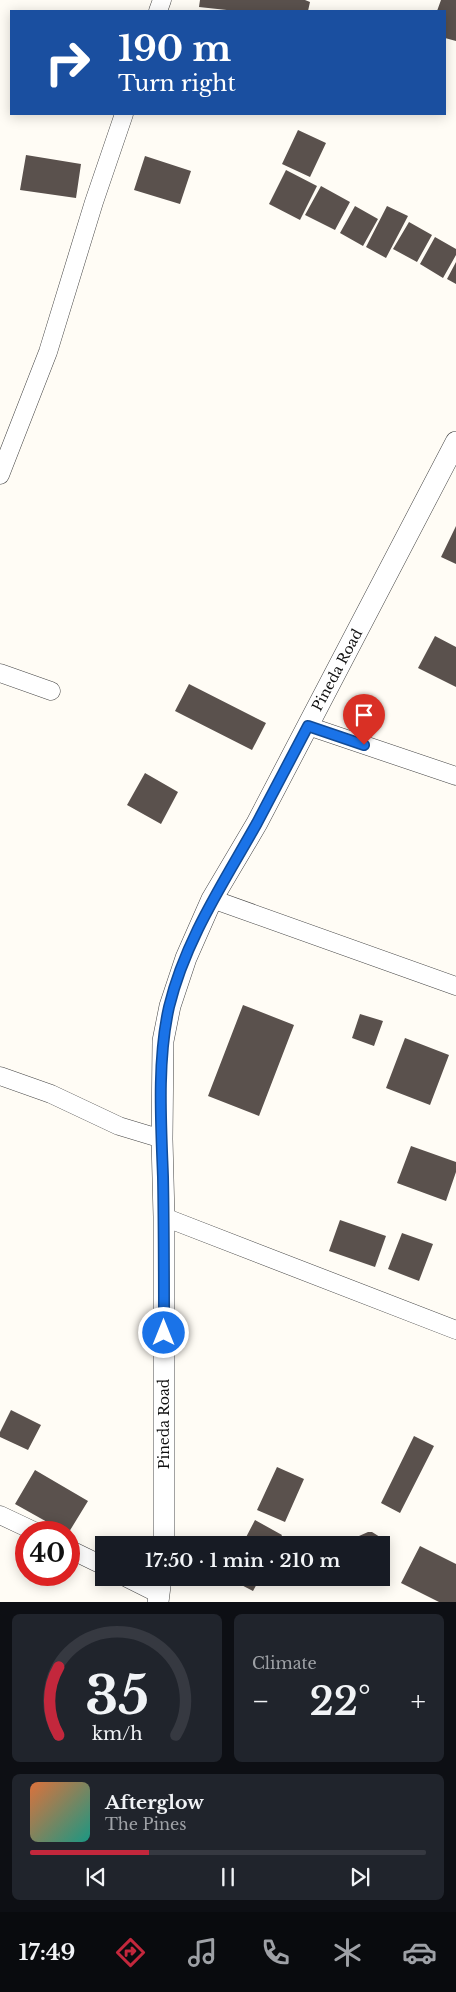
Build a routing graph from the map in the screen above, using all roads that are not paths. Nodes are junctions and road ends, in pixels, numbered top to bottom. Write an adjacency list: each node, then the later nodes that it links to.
1 (124, 115): 3 (street)
2 (456, 442): 6 (street, Pineda Road)
3 (0, 475)
4 (0, 673): 5 (street)
5 (51, 691)
6 (308, 726): 7 (street); 8 (street, Pineda Road)
7 (456, 776)
8 (212, 899): 9 (street); 11 (street, Pineda Road)
9 (456, 986)
10 (0, 1076): 11 (street)
11 (162, 1139): 12 (street, Pineda Road)
12 (164, 1217): 13 (street); 16 (street, Pineda Road)
13 (456, 1330)
14 (0, 1515): 15 (street)
15 (15, 1522)
16 (164, 1536)
17 (80, 1554): 18 (street)
18 (95, 1562)
19 (147, 1586): 20 (street)
20 (159, 1591)

